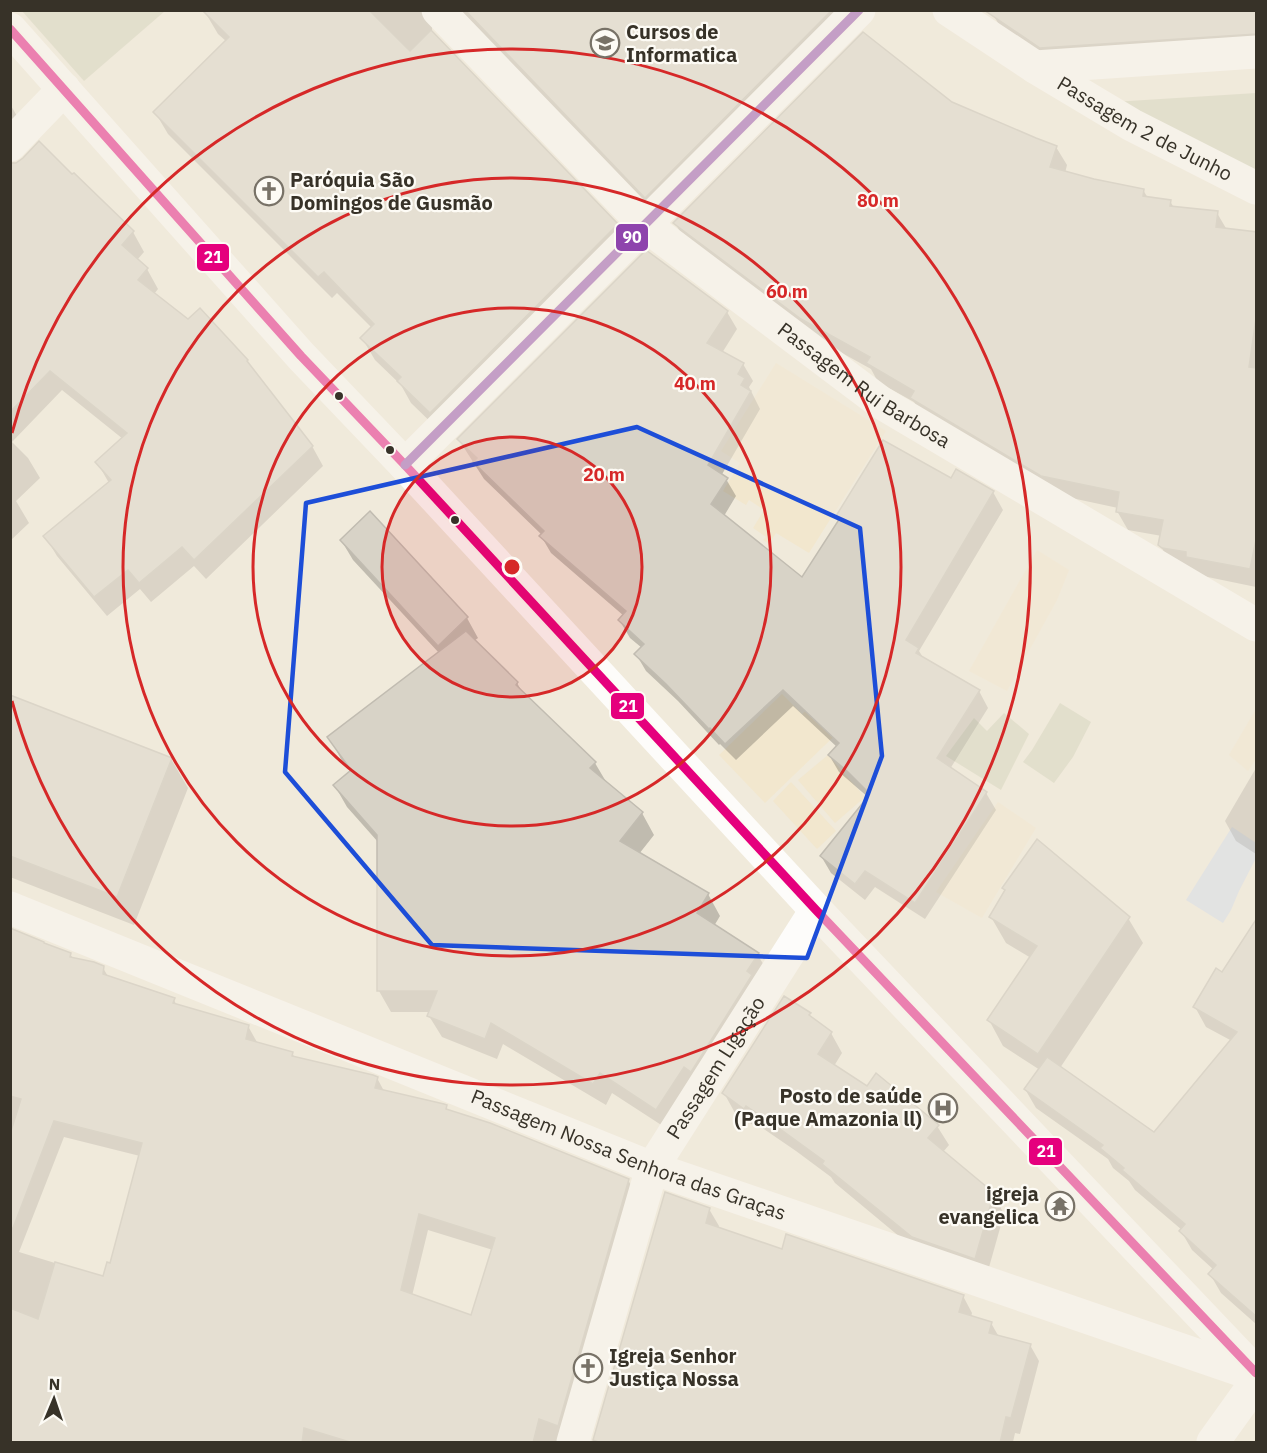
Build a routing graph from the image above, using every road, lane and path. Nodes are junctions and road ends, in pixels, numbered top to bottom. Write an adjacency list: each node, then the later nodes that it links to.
1 (438, 10): 10 (street, Passagem Rui Barbosa)
2 (859, 10): 10 (street)
3 (949, 10): 6 (street, Passagem 2 de Junho)
4 (10, 29): 7 (street)
5 (1257, 52): 6 (street, Passagem 2 de Junho)
6 (1035, 67): 9 (street, Passagem 2 de Junho)
7 (64, 89): 8 (street); 11 (street)
8 (10, 145)
9 (1257, 188)
10 (645, 225): 11 (street); 12 (street, Passagem Rui Barbosa)
11 (405, 465): 14 (street)
12 (1257, 625)
13 (10, 908): 15 (street, Passagem Nossa Senhora das Graças)
14 (816, 910): 15 (street, Passagem Ligação); 16 (street)
15 (652, 1168): 16 (street, Passagem Nossa Senhora das Graças); 18 (street, Passagem Ligação)
16 (1257, 1374)
17 (1257, 1382): 19 (street)
18 (573, 1443)
19 (1214, 1443)

